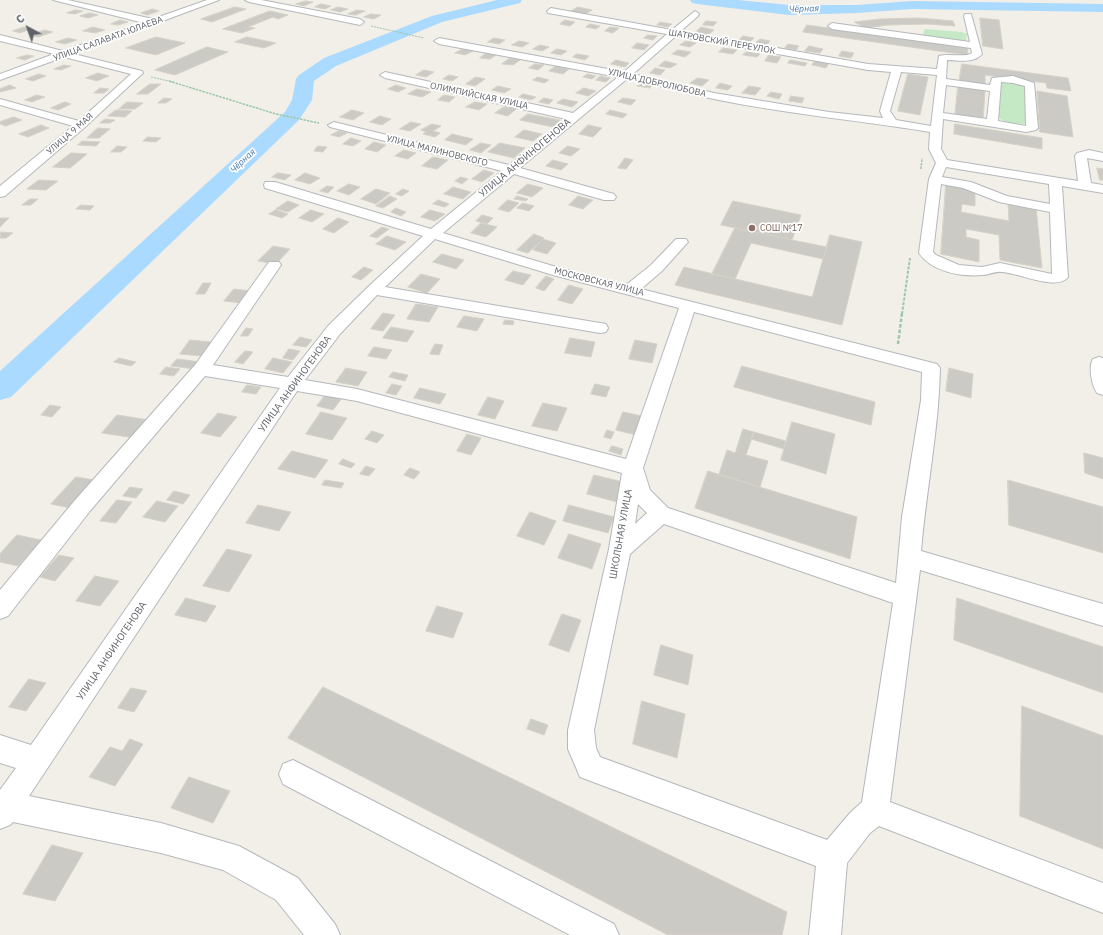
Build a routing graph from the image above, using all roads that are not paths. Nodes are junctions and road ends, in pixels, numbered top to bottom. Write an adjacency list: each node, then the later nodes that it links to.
1 (57, 0): 7 (street)
2 (215, 0): 7 (street, УЛИЦА САЛАВАТА ЮЛАЕВА)
3 (249, 0): 8 (street)
4 (551, 11): 12 (street, ШАТРОВСКИЙ ПЕРЕУЛОК)
5 (695, 14): 12 (street, УЛИЦА АНФИНОГЕНОВА)
6 (968, 16): 15 (street)
7 (153, 22): 16 (street, УЛИЦА САЛАВАТА ЮЛАЕВА)
8 (360, 22)
9 (832, 26): 11 (street)
10 (905, 27): 11 (street)
11 (876, 32): 15 (street)
12 (673, 34): 17 (street, ШАТРОВСКИЙ ПЕРЕУЛОК); 19 (street, УЛИЦА АНФИНОГЕНОВА)
13 (0, 38): 16 (street)
14 (439, 41): 19 (street, УЛИЦА ДОБРОЛЮБОВА)
15 (976, 46): 20 (street)
16 (63, 55): 21 (street, УЛИЦА САЛАВАТА ЮЛАЕВА); 28 (street, УЛИЦА 9 МАЯ)
17 (895, 70): 20 (street, ШАТРОВСКИЙ ПЕРЕУЛОК); 26 (street)
18 (385, 75): 25 (street, ОЛИМПИЙСКАЯ УЛИЦА)
19 (626, 75): 25 (street, УЛИЦА АНФИНОГЕНОВА); 26 (street, УЛИЦА ДОБРОЛЮБОВА)
20 (941, 77): 22 (street, ШАТРОВСКИЙ ПЕРЕУЛОК); 24 (street)
21 (0, 78)
22 (995, 89): 27 (street); 27 (street)
23 (0, 102): 28 (street)
24 (937, 115): 27 (street); 30 (street)
25 (574, 117): 33 (street, УЛИЦА АНФИНОГЕНОВА)
26 (892, 123): 30 (street, УЛИЦА ДОБРОЛЮБОВА)
27 (992, 124)
28 (81, 125): 39 (street, УЛИЦА 9 МАЯ)
29 (334, 125): 33 (street, УЛИЦА МАЛИНОВСКОГО)
30 (936, 130): 32 (street)
31 (1103, 157): 37 (street)
32 (942, 163): 34 (street); 35 (street)
33 (513, 170): 40 (street, УЛИЦА МАЛИНОВСКОГО); 42 (street, УЛИЦА АНФИНОГЕНОВА)
34 (935, 180): 41 (street); 41 (street)
35 (1055, 181): 37 (street); 41 (street)
36 (270, 185): 42 (street, МОСКОВСКАЯ УЛИЦА)
37 (1084, 186): 38 (street)
38 (1103, 189)
39 (0, 193)
40 (609, 197)
41 (1056, 209)
42 (432, 235): 45 (street, УЛИЦА АНФИНОГЕНОВА); 46 (street, МОСКОВСКАЯ УЛИЦА)
43 (681, 242): 46 (street)
44 (274, 265): 50 (street)
45 (373, 290): 48 (street); 51 (street, УЛИЦА АНФИНОГЕНОВА)
46 (628, 290): 47 (street, МОСКОВСКАЯ УЛИЦА)
47 (688, 306): 53 (street, ШКОЛЬНАЯ УЛИЦА); 56 (street, МОСКОВСКАЯ УЛИЦА)
48 (600, 328)
49 (1103, 364): 52 (street)
50 (200, 369): 51 (street); 58 (street)
51 (293, 384): 53 (street); 61 (street, УЛИЦА АНФИНОГЕНОВА)
52 (1103, 389)
53 (633, 468): 54 (street); 55 (street, ШКОЛЬНАЯ УЛИЦА)
54 (661, 514): 55 (street); 57 (street)
55 (620, 549): 65 (street, ШКОЛЬНАЯ УЛИЦА)
56 (909, 557): 57 (street); 59 (street)
57 (906, 597): 63 (street)
58 (0, 608)
59 (1103, 615)
60 (0, 749): 61 (street)
61 (38, 761): 64 (street, УЛИЦА АНФИНОГЕНОВА)
62 (293, 774): 68 (street)
63 (875, 810): 65 (street); 66 (street)
64 (3, 811): 67 (street)
65 (832, 857): 69 (street)
66 (1103, 898)
67 (324, 935)
68 (603, 935)
69 (825, 935)

